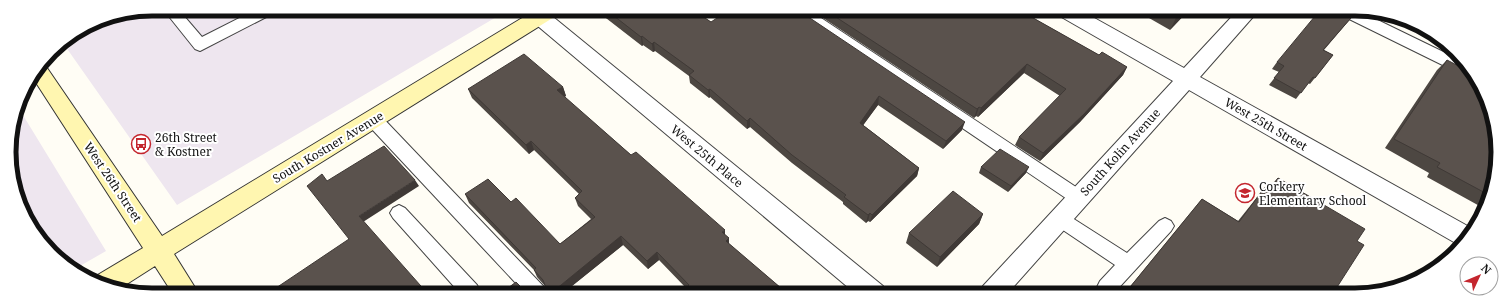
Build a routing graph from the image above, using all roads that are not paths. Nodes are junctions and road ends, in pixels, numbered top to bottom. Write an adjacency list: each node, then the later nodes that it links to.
1 (176, 16): 2 (lane)
2 (256, 16)
3 (541, 16): 12 (street, South Kostner Avenue)
4 (550, 16): 25 (street, West 25th Place)
5 (808, 16): 13 (lane)
6 (1076, 16): 11 (street, West 25th Street)
7 (1244, 16): 11 (street, South Kolin Avenue)
8 (1356, 16): 9 (lane)
9 (1462, 68)
10 (41, 74): 18 (street, West 26th Street)
11 (1187, 79): 13 (street, South Kolin Avenue); 17 (street, West 25th Street)
12 (374, 120): 18 (street, South Kostner Avenue); 24 (lane)
13 (1079, 198): 15 (street, South Kolin Avenue)
14 (399, 213): 23 (lane)
15 (1060, 218): 19 (lane); 26 (street, South Kolin Avenue)
16 (1165, 226): 19 (lane)
17 (1462, 235)
18 (159, 251): 20 (street, South Kostner Avenue); 22 (street, West 26th Street)
19 (1129, 264): 21 (lane)
20 (109, 281)
21 (1107, 287)
22 (183, 288)
23 (467, 288)
24 (532, 288)
25 (867, 288)
26 (997, 288)

